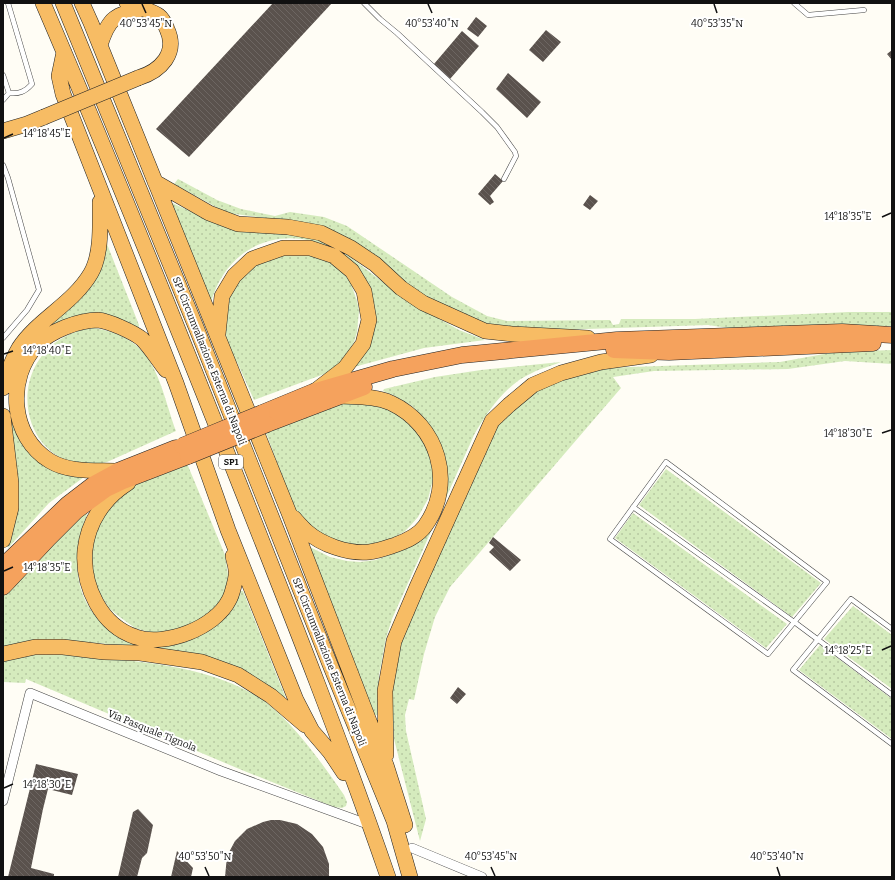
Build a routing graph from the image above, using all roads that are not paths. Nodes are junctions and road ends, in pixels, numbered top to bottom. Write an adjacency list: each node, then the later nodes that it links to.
1 (8, 3): 13 (lane)
2 (43, 3): 11 (highway, SP1 Circumvallazione Esterna di Napoli / SP1)
3 (63, 3): 53 (highway, SP1 Circumvallazione Esterna di Napoli / SP1)
4 (82, 3): 10 (highway)
5 (127, 3): 8 (highway)
6 (364, 3): 18 (lane)
7 (794, 3): 9 (lane)
8 (142, 9): 10 (highway); 15 (highway, bridge)
9 (864, 10)
10 (100, 45): 20 (highway)
11 (64, 52): 21 (highway, SP1); 51 (highway, SP1 Circumvallazione Esterna di Napoli / SP1)
12 (3, 75): 13 (lane)
13 (9, 93): 14 (lane)
14 (3, 100)
15 (3, 131)
16 (3, 165): 17 (lane)
17 (8, 178): 19 (lane); 24 (lane)
18 (504, 179)
19 (3, 181)
20 (155, 182): 23 (highway); 25 (highway)
21 (100, 193): 28 (highway, SP1); 29 (highway)
22 (892, 335): 25 (highway)
23 (218, 337): 30 (highway); 38 (highway)
24 (3, 338)
25 (617, 340): 30 (highway)
26 (892, 342): 27 (highway)
27 (669, 352): 31 (highway); 50 (highway)
28 (176, 383): 35 (highway); 39 (highway, SP1)
29 (3, 388)
30 (313, 392): 33 (highway)
31 (339, 396): 33 (highway); 38 (highway)
32 (3, 416): 40 (highway)
33 (264, 419): 34 (highway, bridge)
34 (185, 451): 35 (highway); 36 (highway)
35 (118, 471): 41 (highway)
36 (144, 473): 39 (highway); 42 (highway)
37 (633, 506): 43 (lane); 43 (lane); 43 (lane)
38 (289, 513): 50 (highway)
39 (228, 530): 48 (highway, SP1)
40 (3, 540)
41 (3, 566)
42 (3, 587)
43 (794, 622): 45 (lane)
44 (892, 629): 45 (lane)
45 (818, 640): 47 (lane); 49 (lane)
46 (3, 654): 48 (highway)
47 (892, 695)
48 (312, 731): 51 (highway, SP1)
49 (892, 744)
50 (386, 765): 53 (highway); 55 (highway)
51 (358, 793): 54 (highway, SP1 Circumvallazione Esterna di Napoli / SP1)
52 (3, 801): 54 (street, Via Pasquale Tignola)
53 (387, 804): 57 (highway, SP1 Circumvallazione Esterna di Napoli / SP1)
54 (370, 825): 56 (highway, SP1 Circumvallazione Esterna di Napoli / SP1)
55 (412, 848): 58 (highway); 59 (street)
56 (388, 877)
57 (410, 877)
58 (421, 877)
59 (482, 877)

